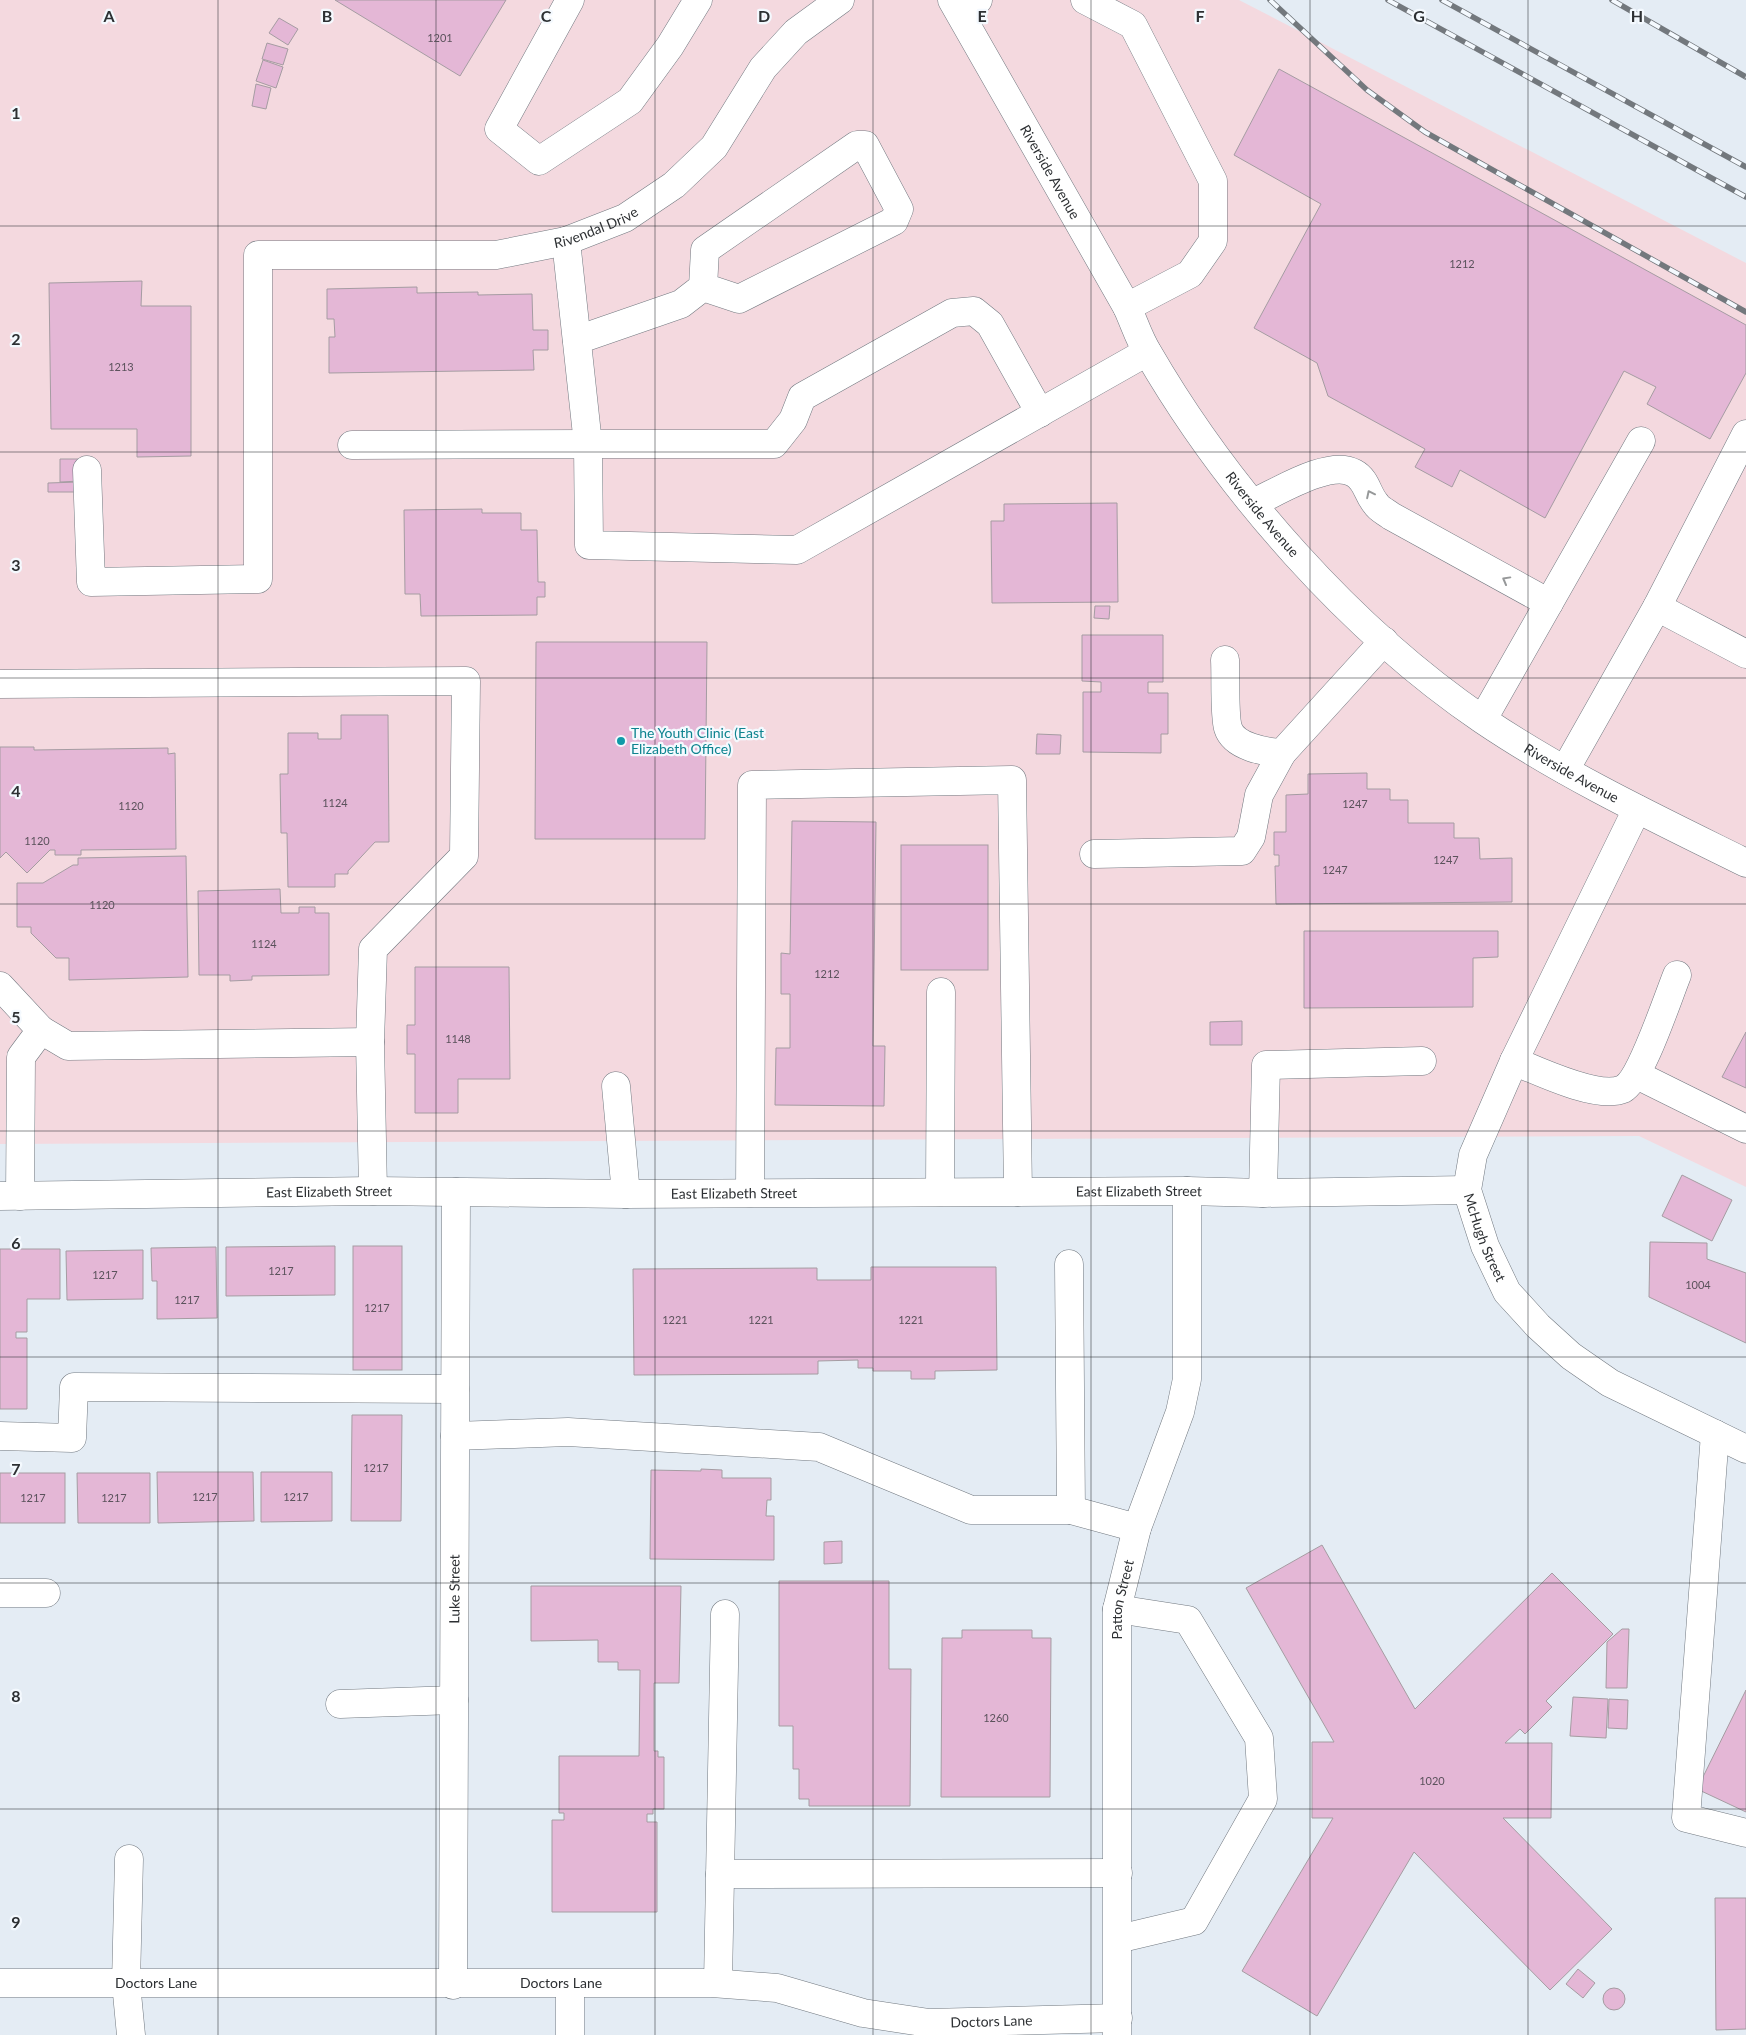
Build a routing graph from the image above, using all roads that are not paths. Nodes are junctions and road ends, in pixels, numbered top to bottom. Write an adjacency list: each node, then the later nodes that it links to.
1 (570, 0): 2 (street)
2 (698, 0)
3 (840, 0): 6 (street, Rivendal Drive)
4 (1085, 0): 8 (street)
5 (963, 3): 8 (street, Riverside Avenue)
6 (566, 241): 9 (street); 16 (street, Rivendal Drive)
7 (703, 287): 7 (street); 9 (street)
8 (1127, 307): 10 (street, Riverside Avenue)
9 (577, 340): 14 (street)
10 (1147, 352): 11 (street); 17 (street, Riverside Avenue)
11 (1040, 413): 14 (street); 14 (street)
12 (1746, 434): 19 (street)
13 (1641, 441): 18 (street)
14 (588, 444): 15 (street)
15 (352, 445)
16 (87, 470)
17 (1253, 504): 18 (street, one-way to 17); 20 (street, Riverside Avenue)
18 (1549, 603): 24 (street)
19 (1657, 607): 21 (street); 26 (street)
20 (1384, 641): 24 (street, Riverside Avenue); 25 (street)
21 (1746, 654)
22 (1225, 660): 25 (street)
23 (0, 684): 34 (street)
24 (1483, 720): 26 (street, Riverside Avenue)
25 (1282, 753): 28 (street)
26 (1565, 770): 27 (street, Riverside Avenue)
27 (1637, 808): 29 (street, Riverside Avenue); 36 (street, McHugh Street)
28 (1094, 854)
29 (1746, 863)
30 (1677, 975): 37 (street)
31 (0, 986): 33 (street)
32 (942, 992): 44 (street)
33 (41, 1030): 34 (street); 49 (street)
34 (370, 1042): 42 (street)
35 (1422, 1061): 47 (street)
36 (1514, 1061): 37 (street); 40 (street, McHugh Street)
37 (1637, 1075): 39 (street)
38 (616, 1086): 48 (street)
39 (1746, 1129)
40 (1467, 1190): 47 (street, East Elizabeth Street); 52 (street, McHugh Street)
41 (1187, 1191): 45 (street, East Elizabeth Street); 47 (street, East Elizabeth Street); 57 (street, Patton Street)
42 (373, 1192): 43 (street, East Elizabeth Street); 49 (street, East Elizabeth Street)
43 (456, 1192): 48 (street, East Elizabeth Street); 51 (street, Luke Street)
44 (940, 1192): 45 (street, East Elizabeth Street); 46 (street, East Elizabeth Street)
45 (1018, 1192): 46 (street)
46 (750, 1193): 48 (street, East Elizabeth Street)
47 (1263, 1193)
48 (626, 1194)
49 (10, 1196)
50 (1069, 1264): 56 (street)
51 (455, 1390): 53 (street); 54 (street, Luke Street)
52 (1715, 1434): 55 (street, McHugh Street); 64 (street)
53 (0, 1436)
54 (455, 1436): 56 (street); 62 (street, Luke Street)
55 (1746, 1449)
56 (1071, 1510): 57 (street)
57 (1137, 1528): 60 (street, Patton Street)
58 (0, 1593): 59 (street)
59 (46, 1593)
60 (1117, 1609): 66 (street, Patton Street); 68 (street)
61 (726, 1614): 67 (street)
62 (454, 1700): 63 (street); 73 (street, Luke Street)
63 (340, 1704)
64 (1746, 1833)
65 (129, 1859): 70 (street)
66 (1118, 1873): 67 (street); 68 (street, Patton Street)
67 (720, 1874): 71 (street)
68 (1118, 1939): 74 (street, Patton Street)
69 (0, 1983): 70 (street, Doctors Lane)
70 (126, 1983): 73 (street, Doctors Lane); 75 (street)
71 (718, 1983): 72 (street, Doctors Lane); 74 (street, Doctors Lane)
72 (570, 1984): 73 (street, Doctors Lane); 76 (street)
73 (453, 1985)
74 (1118, 2026)
75 (131, 2035)
76 (570, 2035)

